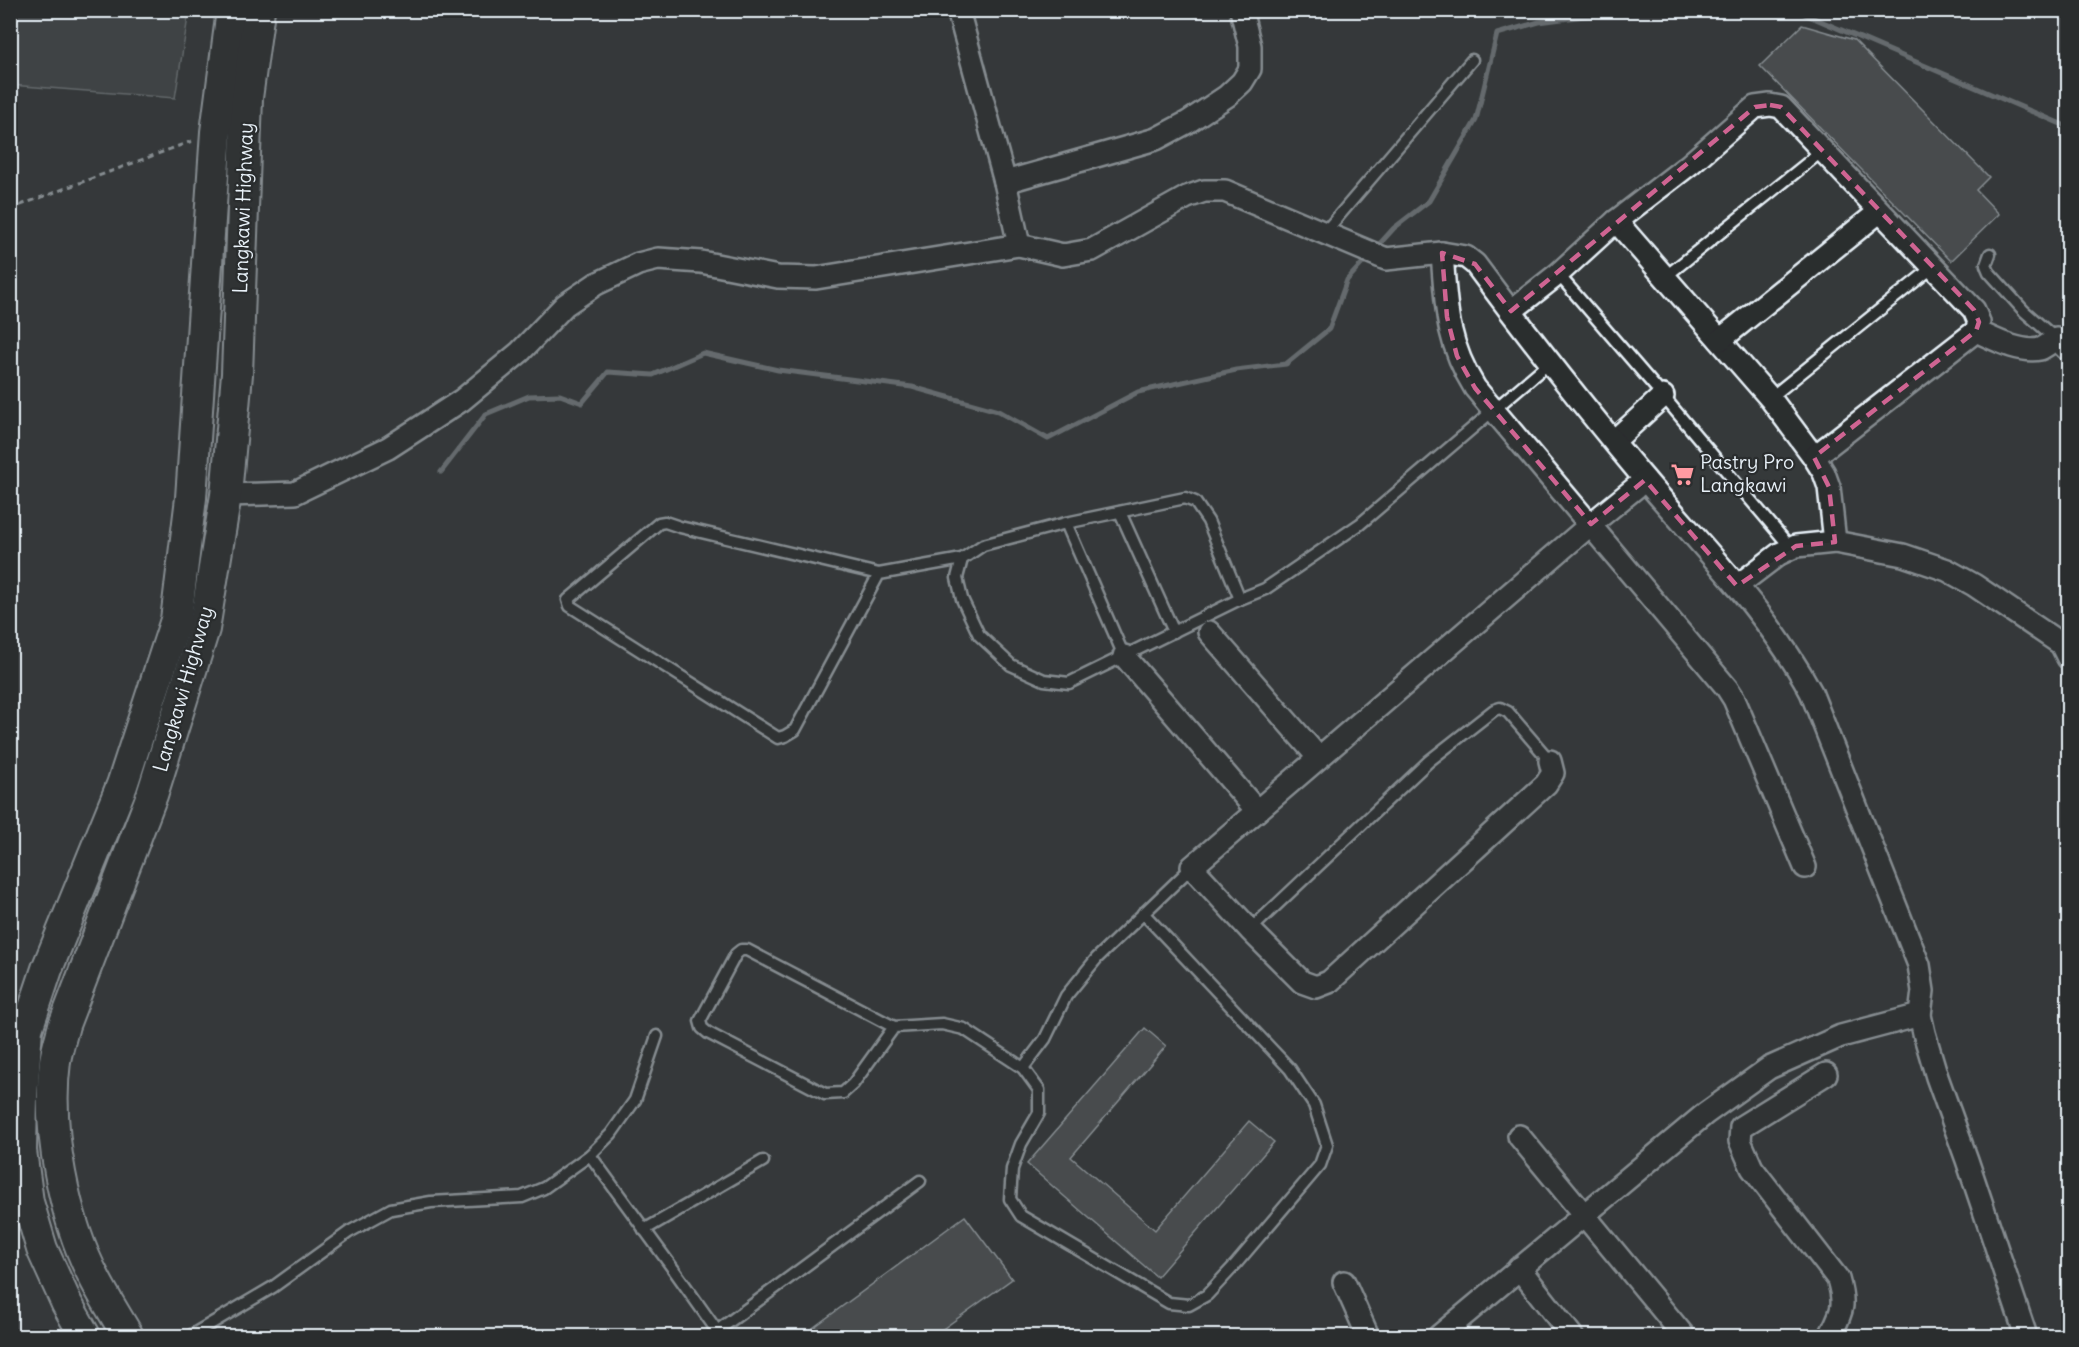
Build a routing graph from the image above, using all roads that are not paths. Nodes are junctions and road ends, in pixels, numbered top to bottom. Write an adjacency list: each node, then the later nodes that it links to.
1 (232, 10): 44 (main road, Langkawi Highway)
2 (259, 10): 28 (main road, Langkawi Highway)
3 (958, 10): 7 (street)
4 (1241, 10): 7 (street)
5 (1472, 60): 10 (lane)
6 (1821, 152): 8 (street); 9 (street); 16 (lane)
7 (1005, 182): 11 (street)
8 (1879, 212): 14 (street); 19 (street)
9 (1616, 221): 15 (street); 16 (street)
10 (1324, 232): 11 (street); 12 (street)
11 (1019, 245): 28 (street)
12 (1442, 253): 17 (street); 24 (street)
13 (1990, 254): 20 (lane)
14 (1933, 267): 18 (street); 23 (lane)
15 (1558, 274): 17 (street); 22 (lane)
16 (1665, 278): 19 (street)
17 (1511, 312): 21 (street)
18 (1976, 332): 20 (street); 26 (street)
19 (1720, 340): 23 (street)
20 (2062, 345)
21 (1550, 362): 24 (lane); 25 (street)
22 (1663, 396): 25 (street); 33 (lane)
23 (1770, 398): 26 (street)
24 (1493, 410): 31 (street); 37 (lane)
25 (1614, 441): 27 (street)
26 (1814, 457): 32 (street)
27 (1646, 480): 31 (street); 36 (street)
28 (226, 495): 45 (main road, Langkawi Highway)
29 (1120, 512): 30 (lane); 37 (lane); 38 (lane)
30 (1066, 523): 34 (lane); 41 (lane)
31 (1591, 524): 42 (street); 48 (street)
32 (1835, 542): 33 (street); 40 (street)
33 (1791, 548): 36 (street)
34 (962, 559): 35 (lane); 41 (lane)
35 (879, 574): 35 (lane)
36 (1737, 586): 51 (street)
37 (1240, 599): 38 (lane)
38 (1174, 632): 41 (lane)
39 (1209, 632): 42 (street)
40 (2066, 646)
41 (1124, 656): 46 (street)
42 (1318, 758): 46 (street)
43 (1550, 761): 50 (lane); 50 (street)
44 (122, 785): 45 (main road); 66 (main road, Langkawi Highway)
45 (152, 795): 67 (main road, Langkawi Highway)
46 (1257, 811): 47 (street)
47 (1192, 867): 49 (lane); 50 (street)
48 (1806, 867)
49 (1143, 913): 54 (lane); 54 (lane)
50 (1250, 930)
51 (1920, 1015): 60 (street); 73 (street)
52 (894, 1027): 52 (lane); 54 (lane)
53 (657, 1036): 57 (lane)
54 (1023, 1068)
55 (1826, 1074): 72 (street)
56 (1520, 1136): 60 (street)
57 (590, 1155): 61 (lane); 68 (lane)
58 (763, 1161): 61 (lane)
59 (920, 1181): 65 (lane)
60 (1584, 1214): 62 (street); 71 (street)
61 (644, 1230): 65 (lane)
62 (1519, 1268): 64 (street); 70 (street)
63 (1344, 1282): 69 (street)
64 (1451, 1333)
65 (719, 1334)
66 (85, 1336)
67 (128, 1336)
68 (190, 1336)
69 (1368, 1336)
70 (1572, 1336)
71 (1684, 1336)
72 (1830, 1336)
73 (2026, 1336)

